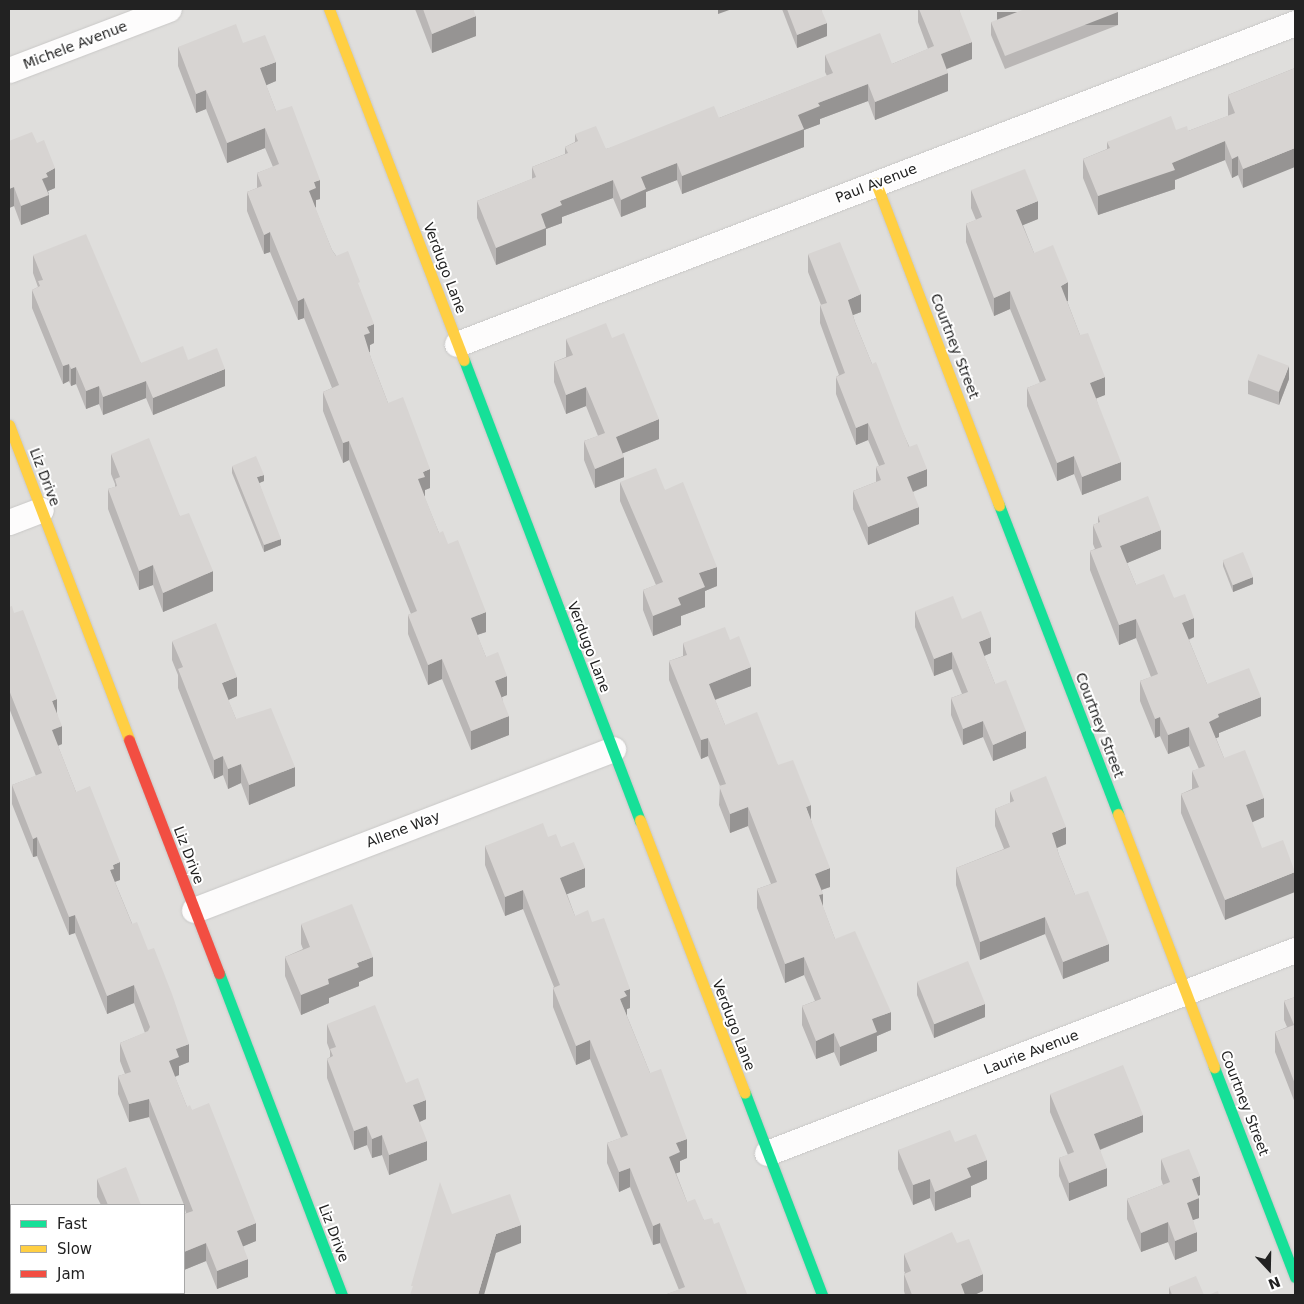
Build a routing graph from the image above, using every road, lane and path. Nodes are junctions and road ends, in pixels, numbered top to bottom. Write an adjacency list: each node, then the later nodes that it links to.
1 (169, 9): 4 (street, Michele Avenue)
2 (329, 9): 6 (street, Verdugo Lane)
3 (1295, 23): 5 (street, Paul Avenue)
4 (9, 70)
5 (876, 183): 6 (street, Paul Avenue); 13 (street, Courtney Street)
6 (458, 344): 10 (street, Verdugo Lane)
7 (9, 425): 8 (street, Liz Drive)
8 (41, 510): 9 (street); 11 (street, Liz Drive)
9 (9, 522)
10 (613, 749): 11 (street, Allene Way); 14 (street, Verdugo Lane)
11 (194, 910): 16 (street, Liz Drive)
12 (1295, 950): 13 (street, Laurie Avenue)
13 (1186, 992): 14 (street, Laurie Avenue); 15 (street, Courtney Street)
14 (767, 1153): 17 (street, Verdugo Lane)
15 (1295, 1277)
16 (342, 1295)
17 (822, 1295)

